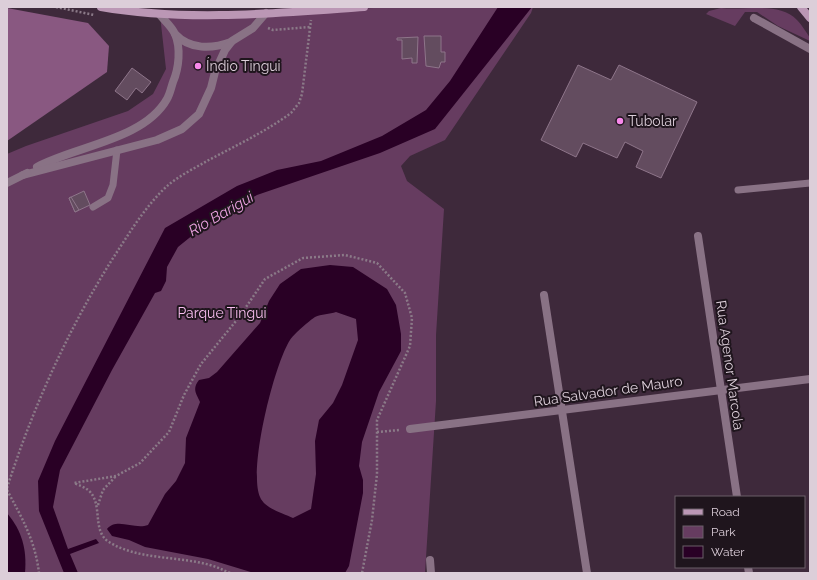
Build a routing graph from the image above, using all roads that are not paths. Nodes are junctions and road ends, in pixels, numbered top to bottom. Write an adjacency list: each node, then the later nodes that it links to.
1 (101, 7): 6 (main road)
2 (364, 7): 5 (main road)
3 (801, 7): 8 (main road)
4 (266, 10): 5 (main road); 6 (main road); 10 (street)
5 (296, 10)
6 (160, 11): 9 (street)
7 (754, 18): 11 (street)
8 (810, 18)
9 (175, 34): 10 (street); 13 (street)
10 (232, 41): 12 (street)
11 (810, 49)
12 (117, 150): 13 (street); 17 (lane)
13 (23, 175): 15 (street)
14 (810, 183): 16 (lane)
15 (7, 184)
16 (738, 190)
17 (93, 206)
18 (698, 236): 21 (street, Rua Agenor Marcola)
19 (544, 295): 22 (street)
20 (810, 379): 21 (street, Rua Salvador de Mauro)
21 (720, 389): 22 (street, Rua Salvador de Mauro); 24 (street, Rua Agenor Marcola)
22 (563, 411): 23 (street, Rua Salvador de Mauro); 27 (street)
23 (410, 429)
24 (737, 496)
25 (430, 560): 26 (street)
26 (431, 573)
27 (587, 573)

